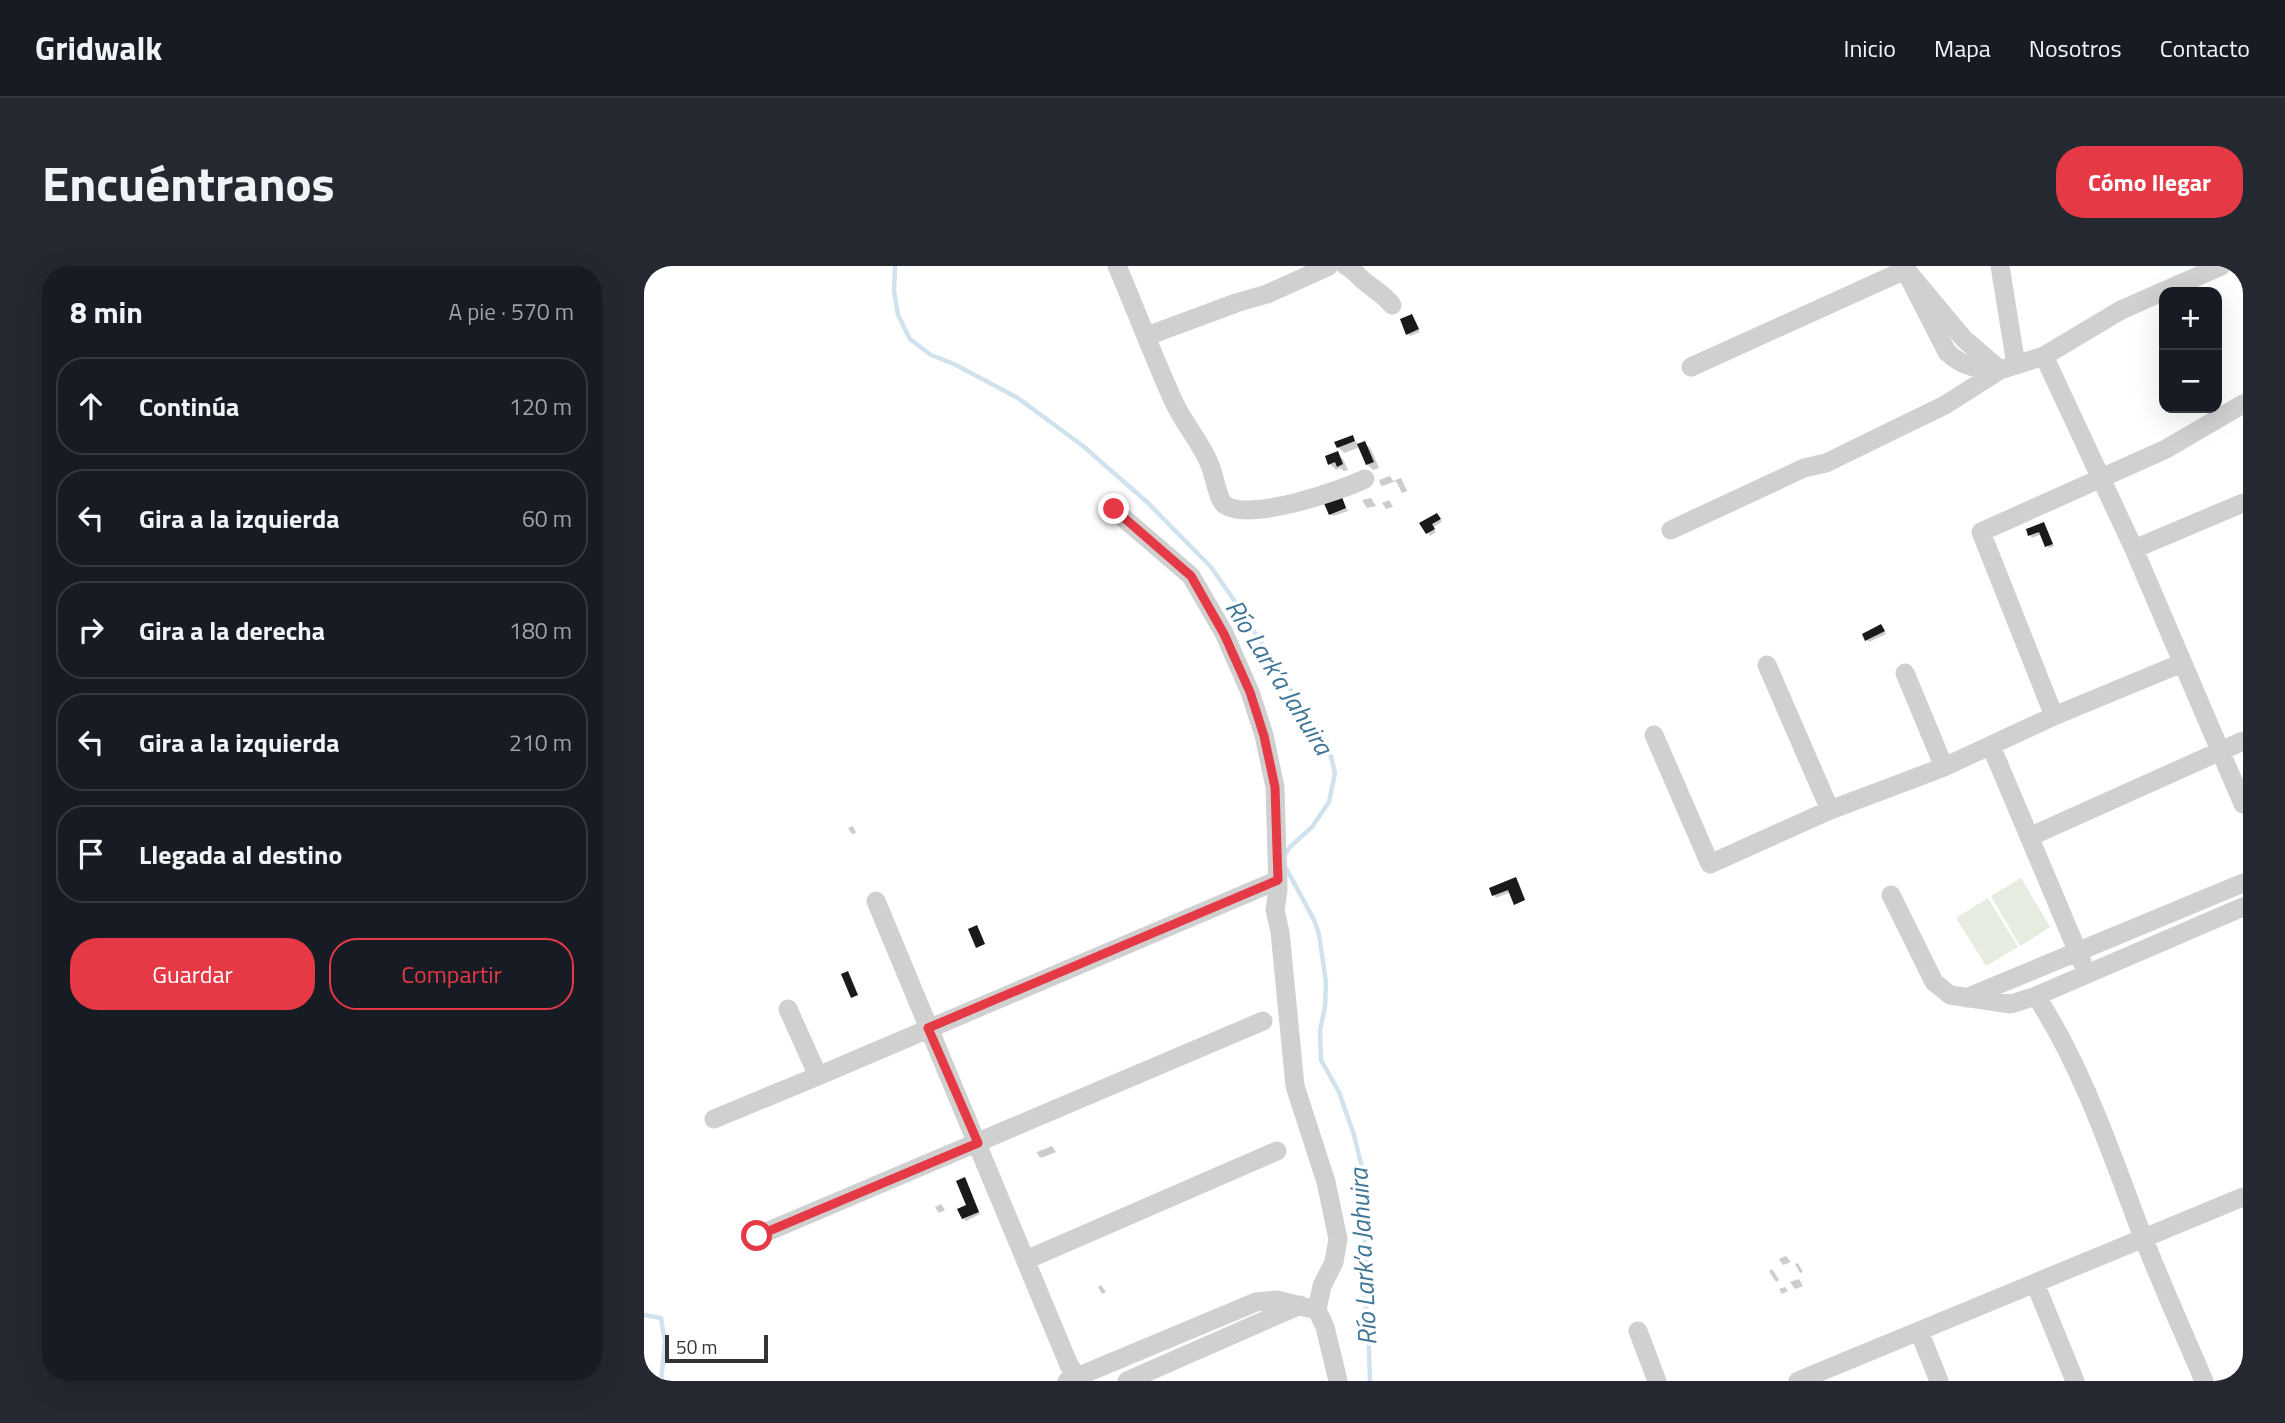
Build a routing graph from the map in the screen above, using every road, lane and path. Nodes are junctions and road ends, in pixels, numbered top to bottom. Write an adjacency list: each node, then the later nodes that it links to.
1 (1117, 266): 8 (street)
2 (1329, 266): 8 (street)
3 (1346, 266): 7 (street)
4 (2000, 266): 11 (street)
5 (2221, 266): 9 (street)
6 (1904, 268): 10 (street); 11 (street)
7 (1392, 305)
8 (1147, 335): 14 (street)
9 (2044, 356): 11 (street); 13 (street)
10 (1691, 367)
11 (2008, 367): 17 (street)
12 (2243, 404): 13 (street)
13 (2101, 478): 18 (street); 22 (street)
14 (1365, 479)
15 (2243, 503): 18 (street)
16 (1114, 509): 31 (street)
17 (1671, 530)
18 (2134, 550): 19 (street)
19 (2182, 663): 22 (street); 26 (street)
20 (1767, 665): 29 (street)
21 (1905, 673): 27 (street)
22 (2054, 716): 25 (street)
23 (1654, 735): 29 (street)
24 (2243, 741): 26 (street)
25 (1991, 746): 27 (street); 30 (street)
26 (2221, 751): 28 (street); 30 (street)
27 (1944, 767): 29 (street)
28 (2243, 804)
29 (1830, 810)
30 (2029, 836): 36 (street)
31 (1278, 880): 42 (street); 52 (street)
32 (2243, 883): 36 (street)
33 (1891, 895): 39 (street)
34 (876, 901): 42 (street)
35 (2243, 907): 37 (street)
36 (2078, 951): 37 (street); 39 (street)
37 (2087, 972): 38 (street)
38 (2036, 996): 39 (street); 49 (street)
39 (1965, 998)
40 (788, 1009): 43 (street)
41 (1263, 1021): 45 (street)
42 (928, 1028): 43 (street); 45 (street)
43 (818, 1076): 44 (street)
44 (714, 1119)
45 (978, 1143): 48 (street); 50 (street)
46 (1277, 1151): 50 (street)
47 (2243, 1197): 49 (street)
48 (757, 1236)
49 (2144, 1238): 51 (street); 62 (street)
50 (1026, 1260): 55 (street)
51 (2035, 1283): 54 (street); 61 (street)
52 (1309, 1308): 55 (street); 56 (street); 57 (street)
53 (1638, 1331): 58 (street)
54 (1919, 1331): 59 (street); 60 (street)
55 (1075, 1379)
56 (1127, 1381)
57 (1338, 1381)
58 (1657, 1381)
59 (1798, 1381)
60 (1939, 1381)
61 (2075, 1381)
62 (2204, 1381)

